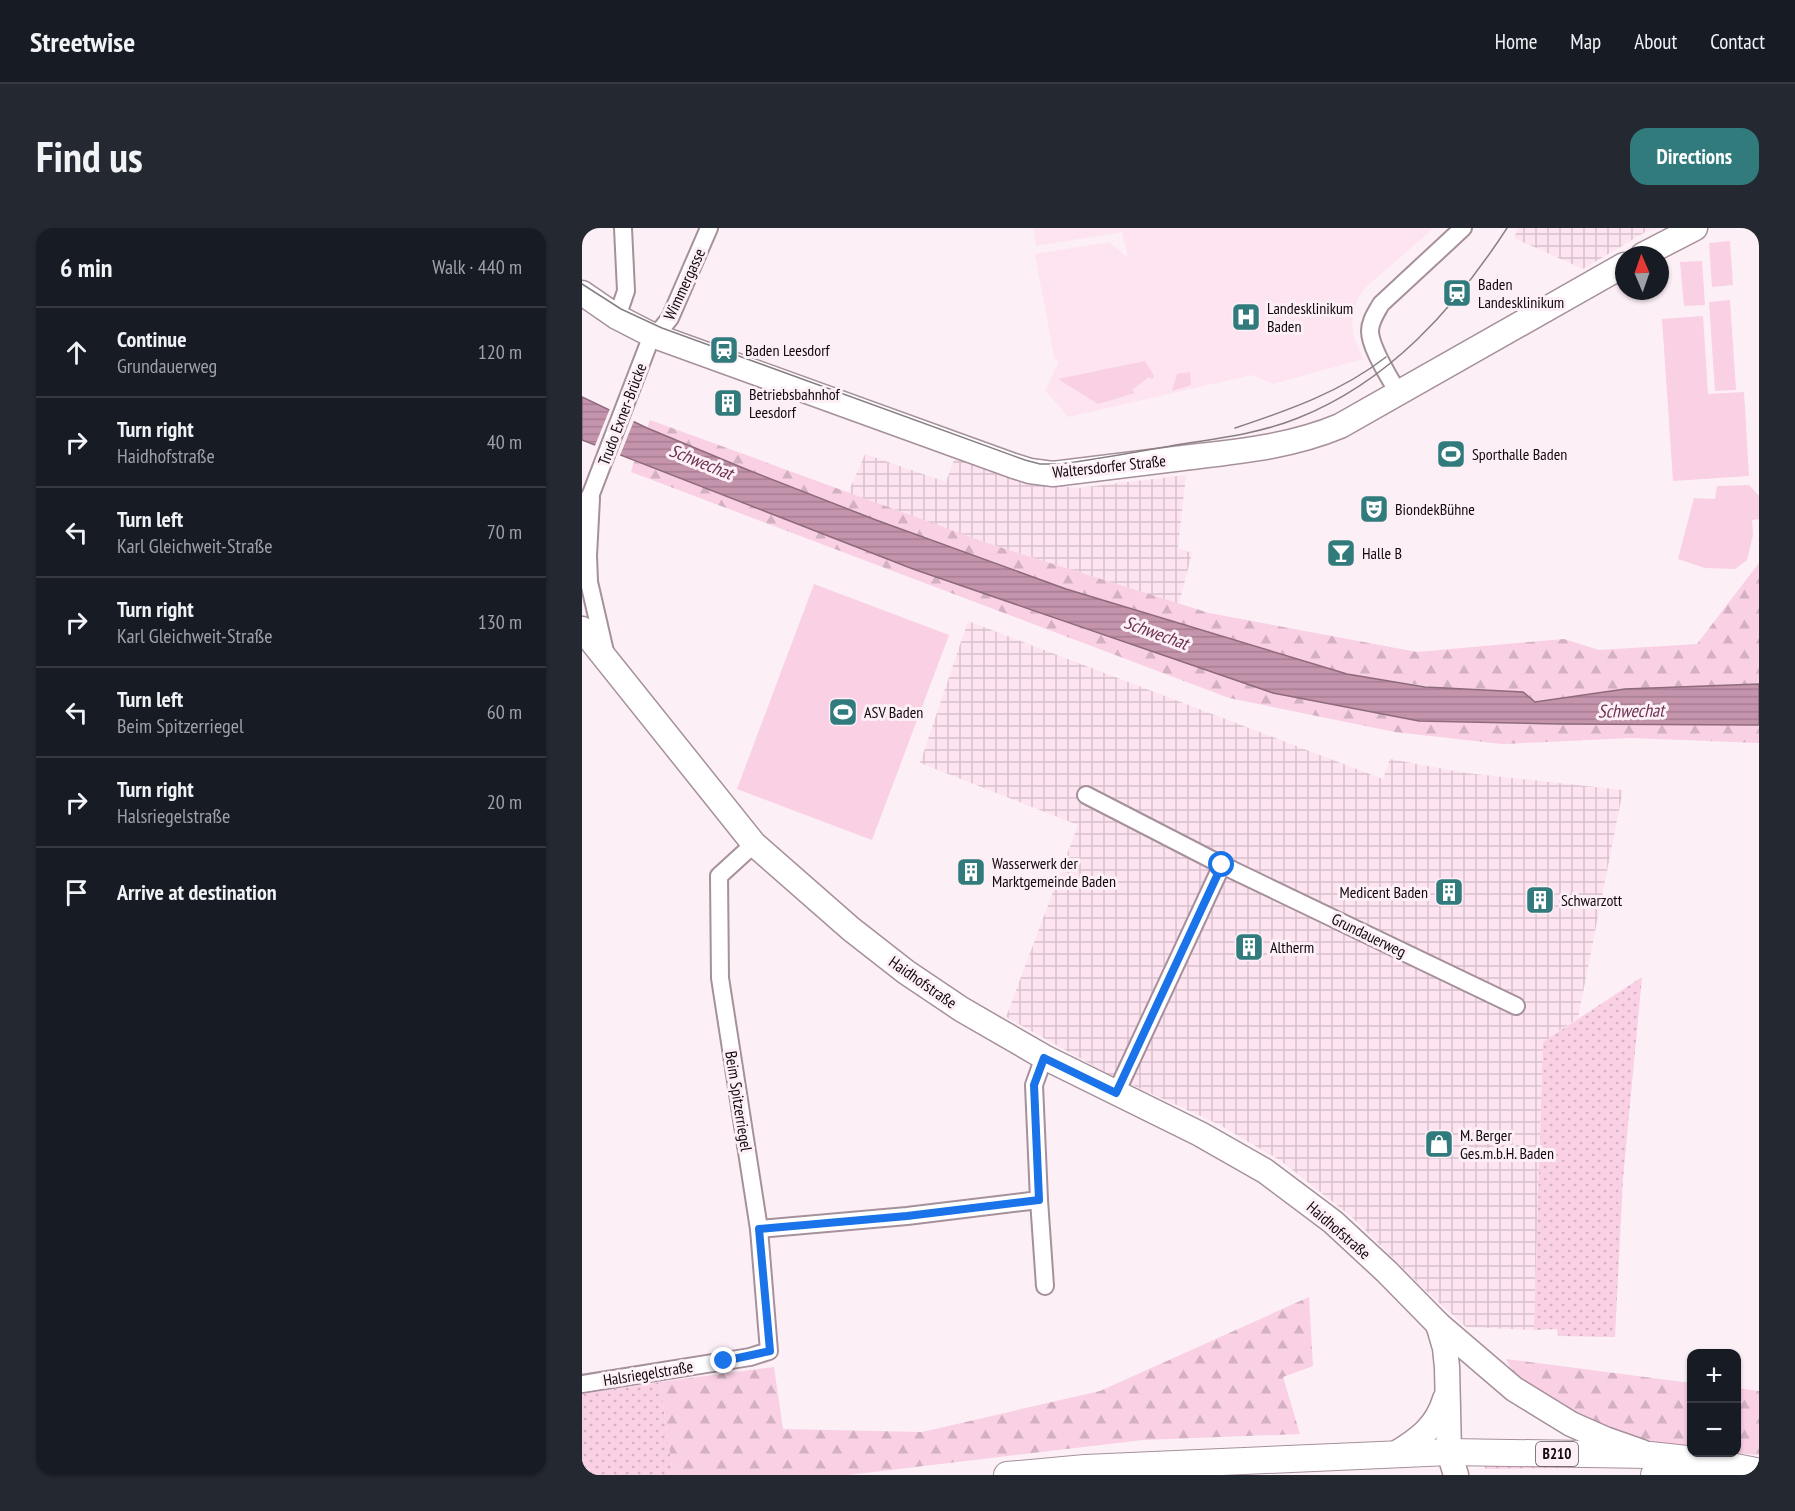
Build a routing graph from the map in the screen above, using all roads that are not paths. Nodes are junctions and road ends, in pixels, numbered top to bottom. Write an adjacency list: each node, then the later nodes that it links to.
1 (623, 228): 8 (street)
2 (709, 228): 9 (street, Wimmergasse)
3 (1463, 228): 10 (street)
4 (1695, 228): 5 (main road)
5 (1660, 246)
6 (1615, 270): 10 (main road, Waltersdorfer Straße)
7 (582, 294): 8 (main road, Waltersdorfer Straße)
8 (617, 317): 9 (main road, Waltersdorfer Straße)
9 (652, 335): 10 (main road, Waltersdorfer Straße); 11 (street, Trudo Exner-Brücke)
10 (1398, 393)
11 (591, 494): 12 (street); 14 (street, Haidhofstraße)
12 (582, 510)
13 (582, 629): 14 (main road)
14 (608, 663): 16 (main road, Haidhofstraße)
15 (1086, 795): 17 (street, Grundauerweg)
16 (754, 844): 19 (main road, Haidhofstraße); 22 (street, Beim Spitzerriegel)
17 (1222, 865): 18 (street, Grundauerweg); 20 (street)
18 (1516, 1006)
19 (1044, 1058): 20 (main road, Haidhofstraße); 21 (street)
20 (1116, 1093): 24 (main road, Haidhofstraße)
21 (1039, 1200): 22 (street); 23 (street)
22 (759, 1229): 26 (street, Beim Spitzerriegel)
23 (1045, 1286)
24 (1438, 1324): 25 (main road, Haidhofstraße); 28 (main road, Haidhofstraße)
25 (1456, 1340): 30 (main road); 31 (main road, Haidhofstraße)
26 (750, 1357): 27 (street, Halsriegelstraße)
27 (582, 1384)
28 (1447, 1391): 29 (main road, Haidhofstraße); 30 (main road, Haidhofstraße)
29 (1395, 1454): 30 (main road, B210); 33 (main road, B210)
30 (1457, 1464): 31 (main road, B210)
31 (1652, 1465): 32 (main road, B210)
32 (1758, 1471)
33 (1007, 1475)

